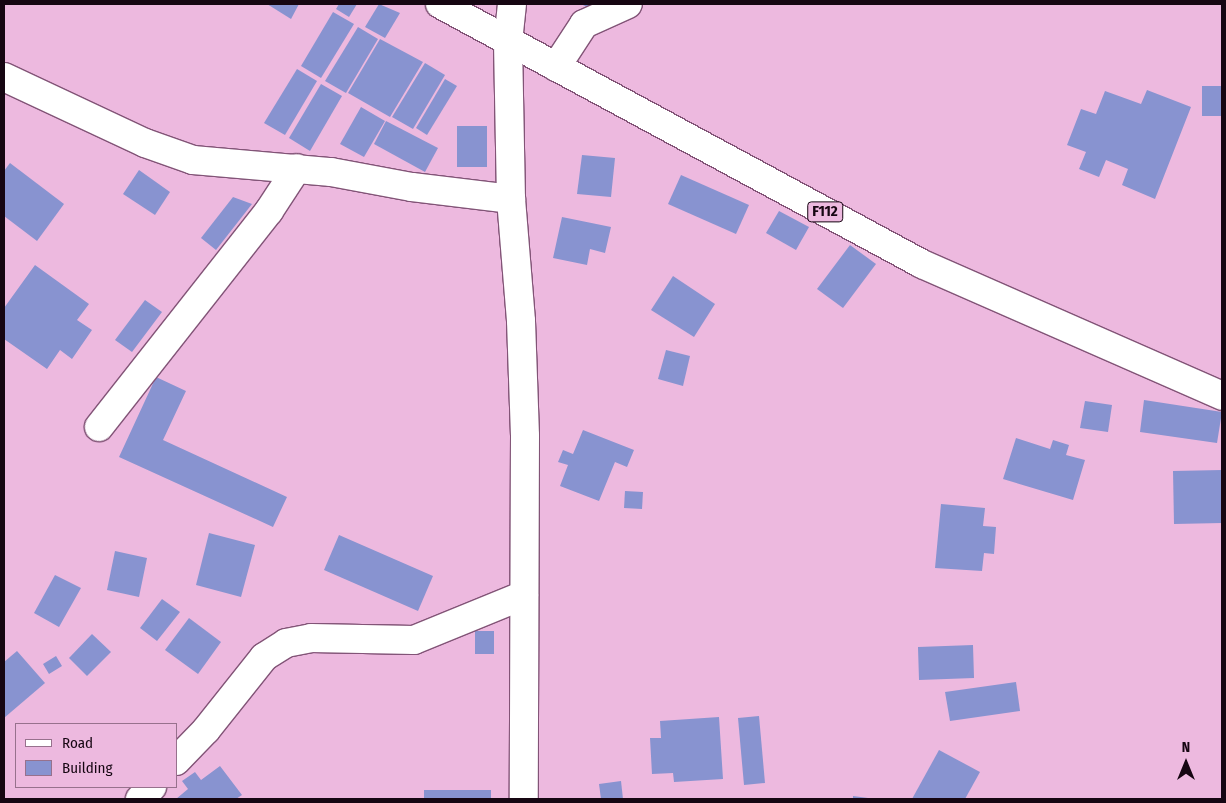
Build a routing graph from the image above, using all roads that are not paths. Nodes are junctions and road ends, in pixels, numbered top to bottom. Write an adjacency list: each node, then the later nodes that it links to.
1 (440, 4): 4 (street, F112)
2 (512, 4): 4 (street)
3 (628, 4): 5 (street)
4 (508, 43): 5 (street, F112); 8 (street)
5 (556, 68): 9 (street, F112)
6 (4, 76): 7 (street)
7 (297, 168): 8 (street); 10 (street)
8 (511, 199): 11 (street)
9 (1222, 396)
10 (99, 427)
11 (524, 595): 12 (street); 15 (street)
12 (178, 759)
13 (151, 788): 14 (street)
14 (140, 799)
15 (524, 799)

